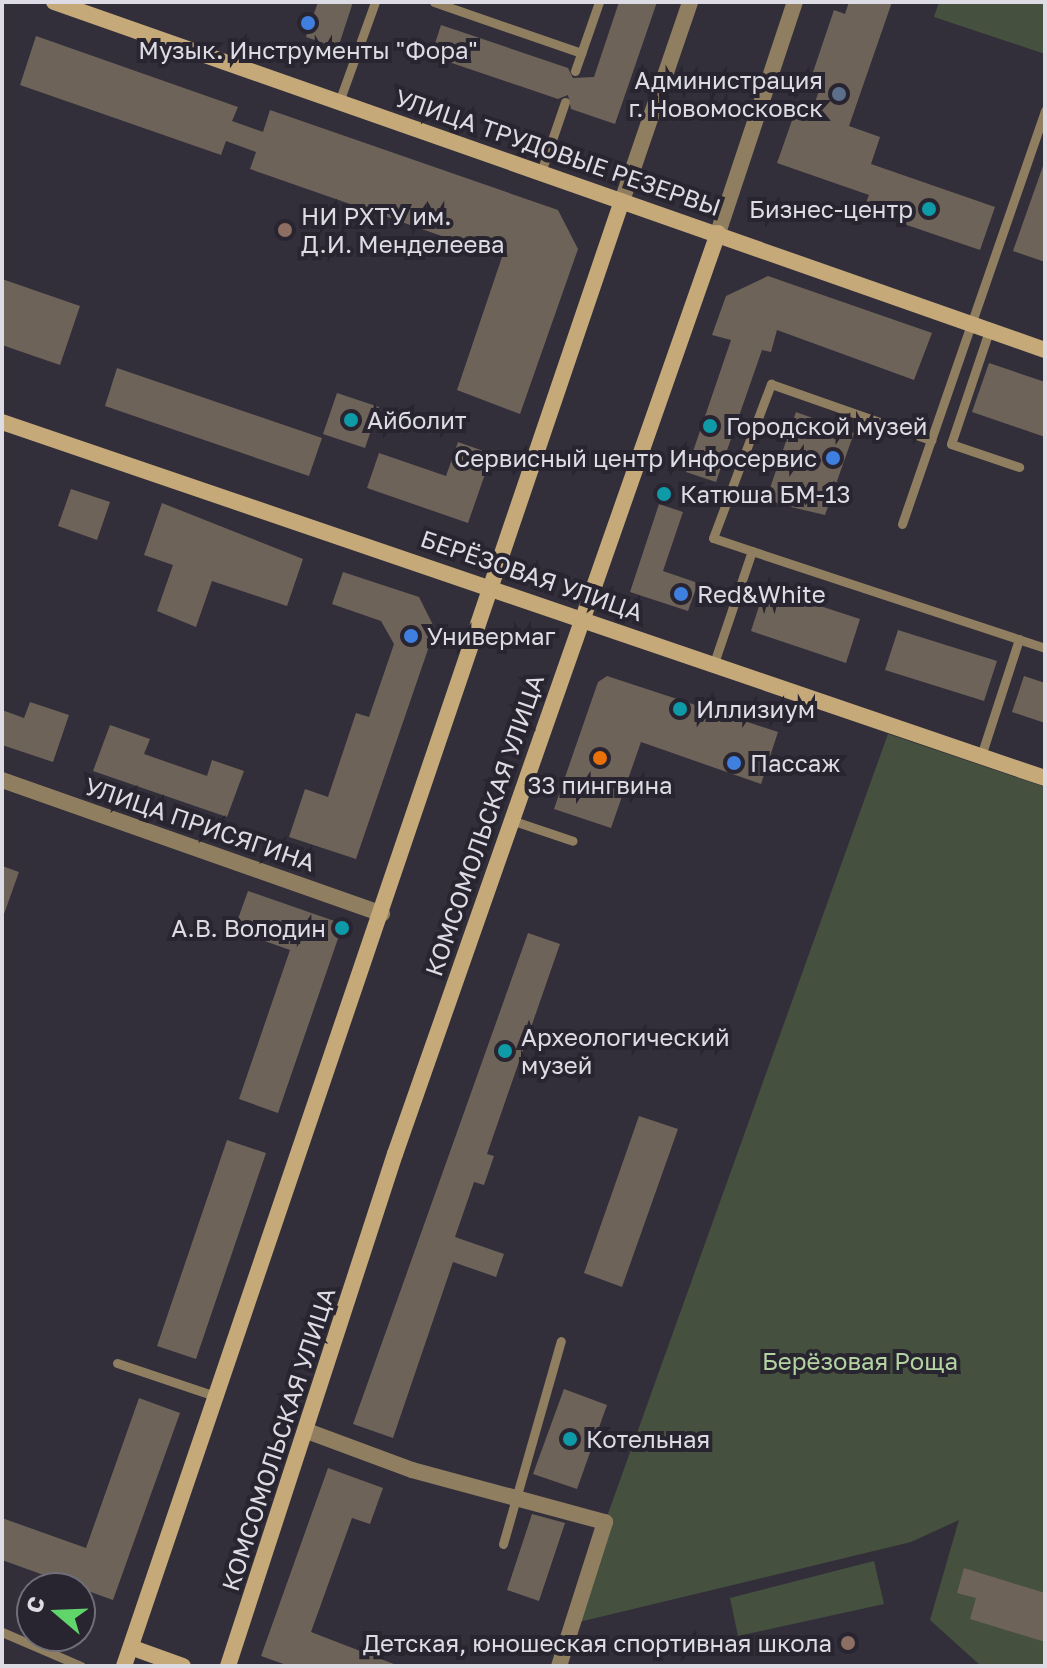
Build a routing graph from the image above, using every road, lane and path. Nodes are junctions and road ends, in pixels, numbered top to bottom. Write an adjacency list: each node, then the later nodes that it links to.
1 (54, 2): 9 (main road, УЛИЦА ТРУДОВЫЕ РЕЗЕРВЫ)
2 (375, 2): 9 (lane)
3 (434, 2): 7 (lane)
4 (599, 2): 7 (lane)
5 (690, 2): 13 (street)
6 (795, 2): 14 (street, КОМСОМОЛЬСКАЯ УЛИЦА)
7 (581, 53): 8 (lane)
8 (575, 71)
9 (339, 102): 12 (main road, УЛИЦА ТРУДОВЫЕ РЕЗЕРВЫ)
10 (565, 102): 12 (lane)
11 (1045, 110): 15 (lane)
12 (541, 172): 13 (main road, УЛИЦА ТРУДОВЫЕ РЕЗЕРВЫ)
13 (622, 201): 14 (main road, УЛИЦА ТРУДОВЫЕ РЕЗЕРВЫ); 23 (main road)
14 (718, 233): 15 (main road, УЛИЦА ТРУДОВЫЕ РЕЗЕРВЫ); 24 (main road, КОМСОМОЛЬСКАЯ УЛИЦА)
15 (971, 325): 16 (main road, УЛИЦА ТРУДОВЫЕ РЕЗЕРВЫ); 19 (lane)
16 (989, 331): 17 (main road, УЛИЦА ТРУДОВЫЕ РЕЗЕРВЫ); 20 (lane)
17 (1045, 350)
18 (2, 422): 23 (main road, БЕРЁЗОВАЯ УЛИЦА)
19 (931, 440): 21 (lane); 22 (lane)
20 (1019, 467)
21 (902, 524)
22 (752, 551): 25 (lane); 27 (lane)
23 (489, 586): 24 (main road, БЕРЁЗОВАЯ УЛИЦА); 33 (main road)
24 (582, 617): 27 (main road, БЕРЁЗОВАЯ УЛИЦА); 31 (main road, КОМСОМОЛЬСКАЯ УЛИЦА)
25 (1019, 639): 26 (lane); 28 (lane)
26 (1045, 648)
27 (714, 663): 28 (main road, БЕРЁЗОВАЯ УЛИЦА)
28 (981, 756): 29 (main road, БЕРЁЗОВАЯ УЛИЦА)
29 (1045, 778)
30 (2, 780): 33 (street, УЛИЦА ПРИСЯГИНА)
31 (511, 820): 32 (lane); 37 (main road, КОМСОМОЛЬСКАЯ УЛИЦА)
32 (573, 841)
33 (382, 914): 36 (main road)
34 (561, 1341): 38 (lane)
35 (117, 1363): 36 (lane)
36 (218, 1397): 41 (main road)
37 (307, 1431): 38 (street); 45 (main road, КОМСОМОЛЬСКАЯ УЛИЦА)
38 (515, 1500): 39 (lane); 46 (street)
39 (503, 1544)
40 (2, 1632): 42 (lane)
41 (133, 1648): 43 (main road); 44 (main road)
42 (81, 1666)
43 (124, 1666)
44 (183, 1666)
45 (228, 1666)
46 (559, 1666)

